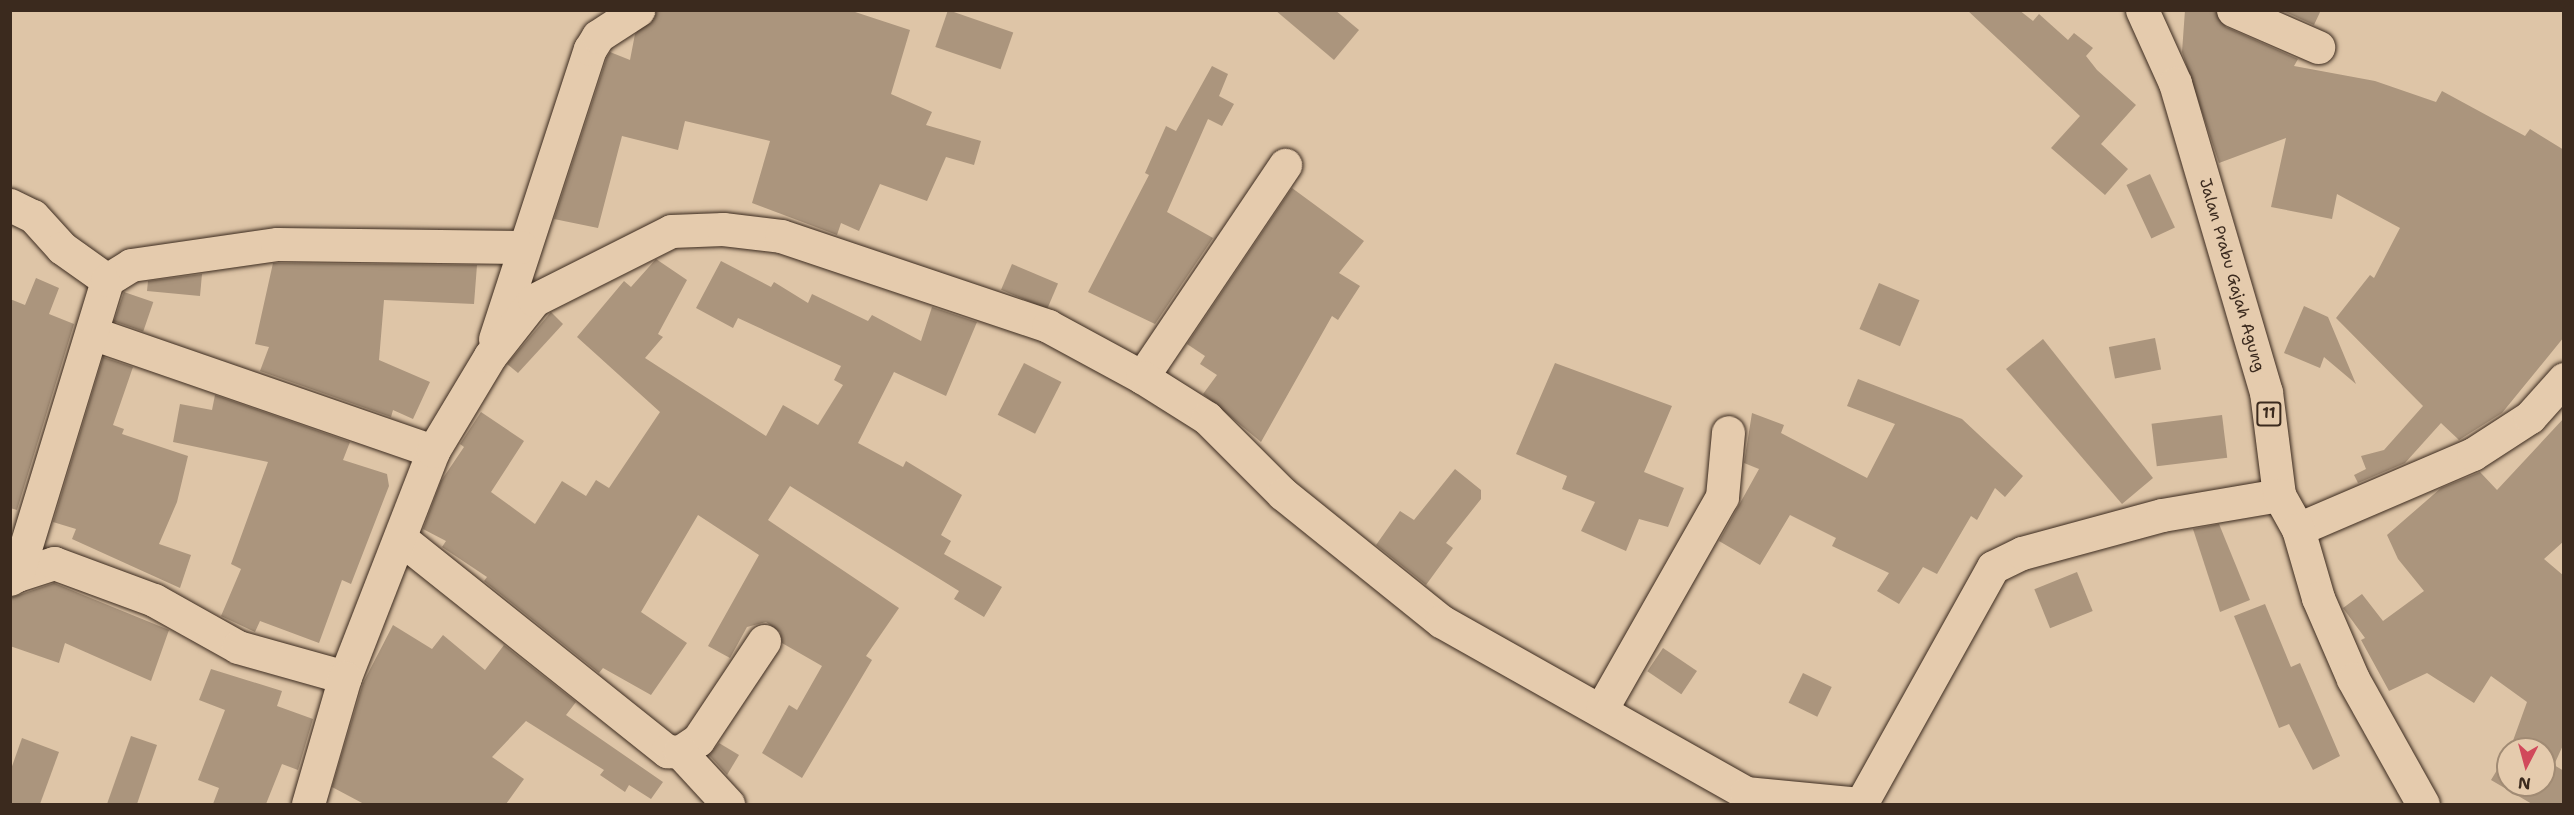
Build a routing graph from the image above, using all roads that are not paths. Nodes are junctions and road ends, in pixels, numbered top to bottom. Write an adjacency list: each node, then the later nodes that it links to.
1 (638, 10): 7 (main road)
2 (2142, 10): 15 (main road, Jalan Prabu Gajah Agung / 11)
3 (2233, 10): 4 (main road)
4 (2318, 47)
5 (1286, 165): 11 (main road)
6 (10, 205): 8 (main road)
7 (521, 247): 8 (main road); 10 (main road)
8 (107, 280): 9 (main road)
9 (92, 333): 14 (main road); 18 (main road)
10 (490, 356): 11 (main road); 14 (main road)
11 (1142, 376): 21 (main road)
12 (2564, 380): 16 (main road)
13 (1728, 432): 21 (main road)
14 (433, 451): 17 (main road)
15 (2278, 495): 16 (main road, Jalan Prabu Gajah Agung / 11); 23 (main road)
16 (2298, 529): 26 (main road, Jalan Prabu Gajah Agung / 11)
17 (400, 538): 20 (main road); 22 (main road)
18 (14, 577): 20 (main road)
19 (764, 641): 22 (main road)
20 (345, 677): 24 (main road)
21 (1602, 708): 23 (main road)
22 (680, 752): 25 (main road)
23 (1776, 801)
24 (308, 804)
25 (728, 804)
26 (2423, 804)

